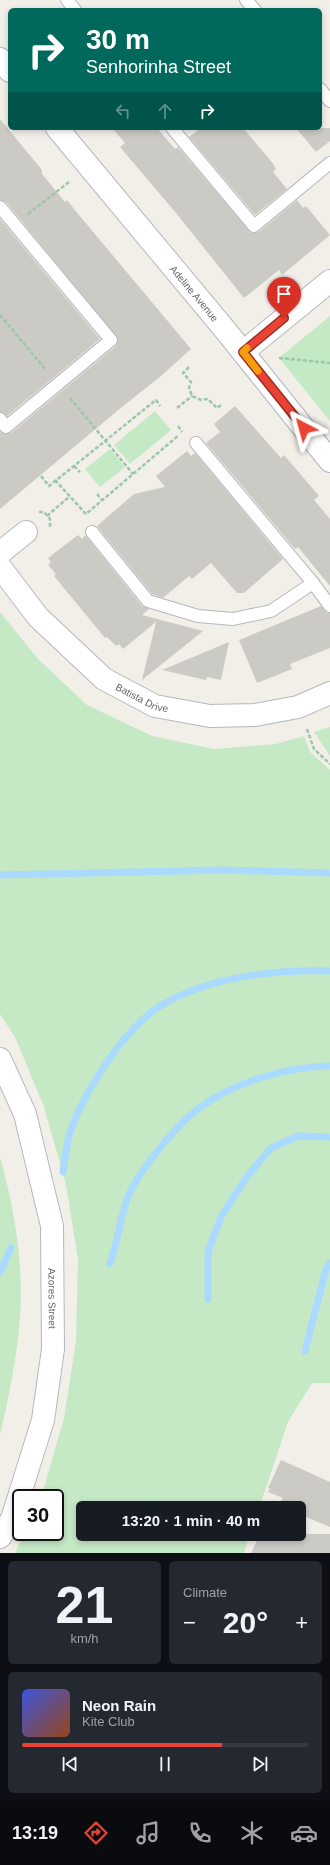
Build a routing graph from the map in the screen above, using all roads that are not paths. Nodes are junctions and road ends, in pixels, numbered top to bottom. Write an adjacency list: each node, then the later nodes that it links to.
1 (67, 0): 3 (lane)
2 (246, 0): 4 (lane)
3 (73, 8)
4 (253, 8)
5 (0, 59): 6 (street)
6 (8, 69)
7 (322, 90): 8 (lane)
8 (330, 100)
9 (59, 130): 14 (street, Adeline Avenue)
10 (174, 130): 11 (lane)
11 (330, 163)
12 (0, 207): 15 (lane)
13 (330, 281): 14 (street)
14 (243, 352): 17 (street, Adeline Avenue)
15 (0, 419)
16 (196, 443): 22 (lane)
17 (330, 461)
18 (26, 532): 20 (street)
19 (92, 532): 22 (lane)
20 (0, 553)
21 (0, 568): 24 (street, Batista Drive)
22 (313, 583): 23 (lane)
23 (330, 606)
24 (330, 692)
25 (0, 1059): 26 (street, Azores Street)
26 (0, 1537)

